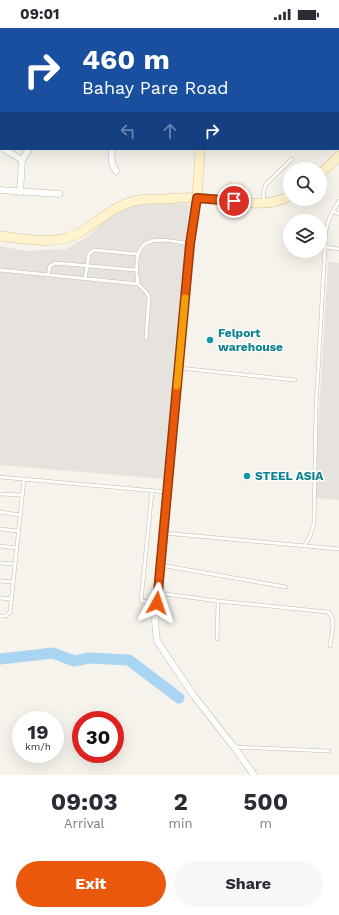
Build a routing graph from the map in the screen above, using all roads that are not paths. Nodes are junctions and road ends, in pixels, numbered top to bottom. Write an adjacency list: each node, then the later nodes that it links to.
1 (6, 150): 7 (street)
2 (28, 150): 7 (street)
3 (112, 150): 9 (street)
4 (200, 150): 13 (street)
5 (339, 156): 8 (street)
6 (292, 159): 16 (lane)
7 (22, 160): 11 (street)
8 (327, 167)
9 (116, 172)
10 (0, 190): 11 (street)
11 (20, 192): 12 (street)
12 (59, 194)
13 (197, 198): 16 (street); 20 (street); 21 (street)
14 (283, 199): 16 (street)
15 (339, 201): 17 (lane)
16 (263, 204)
17 (333, 211): 18 (lane); 19 (lane)
18 (339, 214)
19 (327, 224)
20 (0, 236)
21 (190, 244): 24 (lane); 33 (street)
22 (327, 247): 23 (lane)
23 (339, 249)
24 (137, 254): 26 (lane); 28 (lane)
25 (324, 258): 47 (lane)
26 (87, 266): 28 (lane); 29 (lane); 30 (lane)
27 (0, 270): 29 (lane)
28 (136, 270): 31 (lane)
29 (48, 275): 30 (lane)
30 (84, 279): 31 (lane)
31 (138, 284): 32 (lane)
32 (146, 338)
33 (179, 368): 34 (lane); 38 (street)
34 (295, 380)
35 (0, 477): 36 (lane)
36 (24, 479): 37 (lane); 40 (lane)
37 (152, 491): 38 (lane); 60 (lane)
38 (167, 492): 45 (street)
39 (0, 494): 40 (lane)
40 (22, 495): 42 (lane)
41 (0, 512): 42 (lane)
42 (20, 515): 44 (lane)
43 (0, 529): 44 (lane)
44 (18, 531): 48 (lane)
45 (163, 533): 47 (lane); 52 (street)
46 (0, 546): 48 (lane)
47 (304, 546): 49 (lane)
48 (17, 548): 51 (lane)
49 (339, 549)
50 (0, 563): 51 (lane)
51 (15, 564): 54 (lane)
52 (160, 565): 55 (lane); 56 (street)
53 (0, 580): 54 (lane)
54 (13, 582): 58 (lane)
55 (286, 587)
56 (158, 593): 59 (lane); 60 (street)
57 (0, 598): 58 (lane)
58 (11, 599): 61 (lane)
59 (218, 601): 62 (lane); 63 (lane)
60 (157, 603): 64 (street)
61 (0, 616)
62 (217, 639)
63 (330, 646)
64 (234, 747): 65 (lane); 66 (street)
65 (329, 751)
66 (254, 775)

